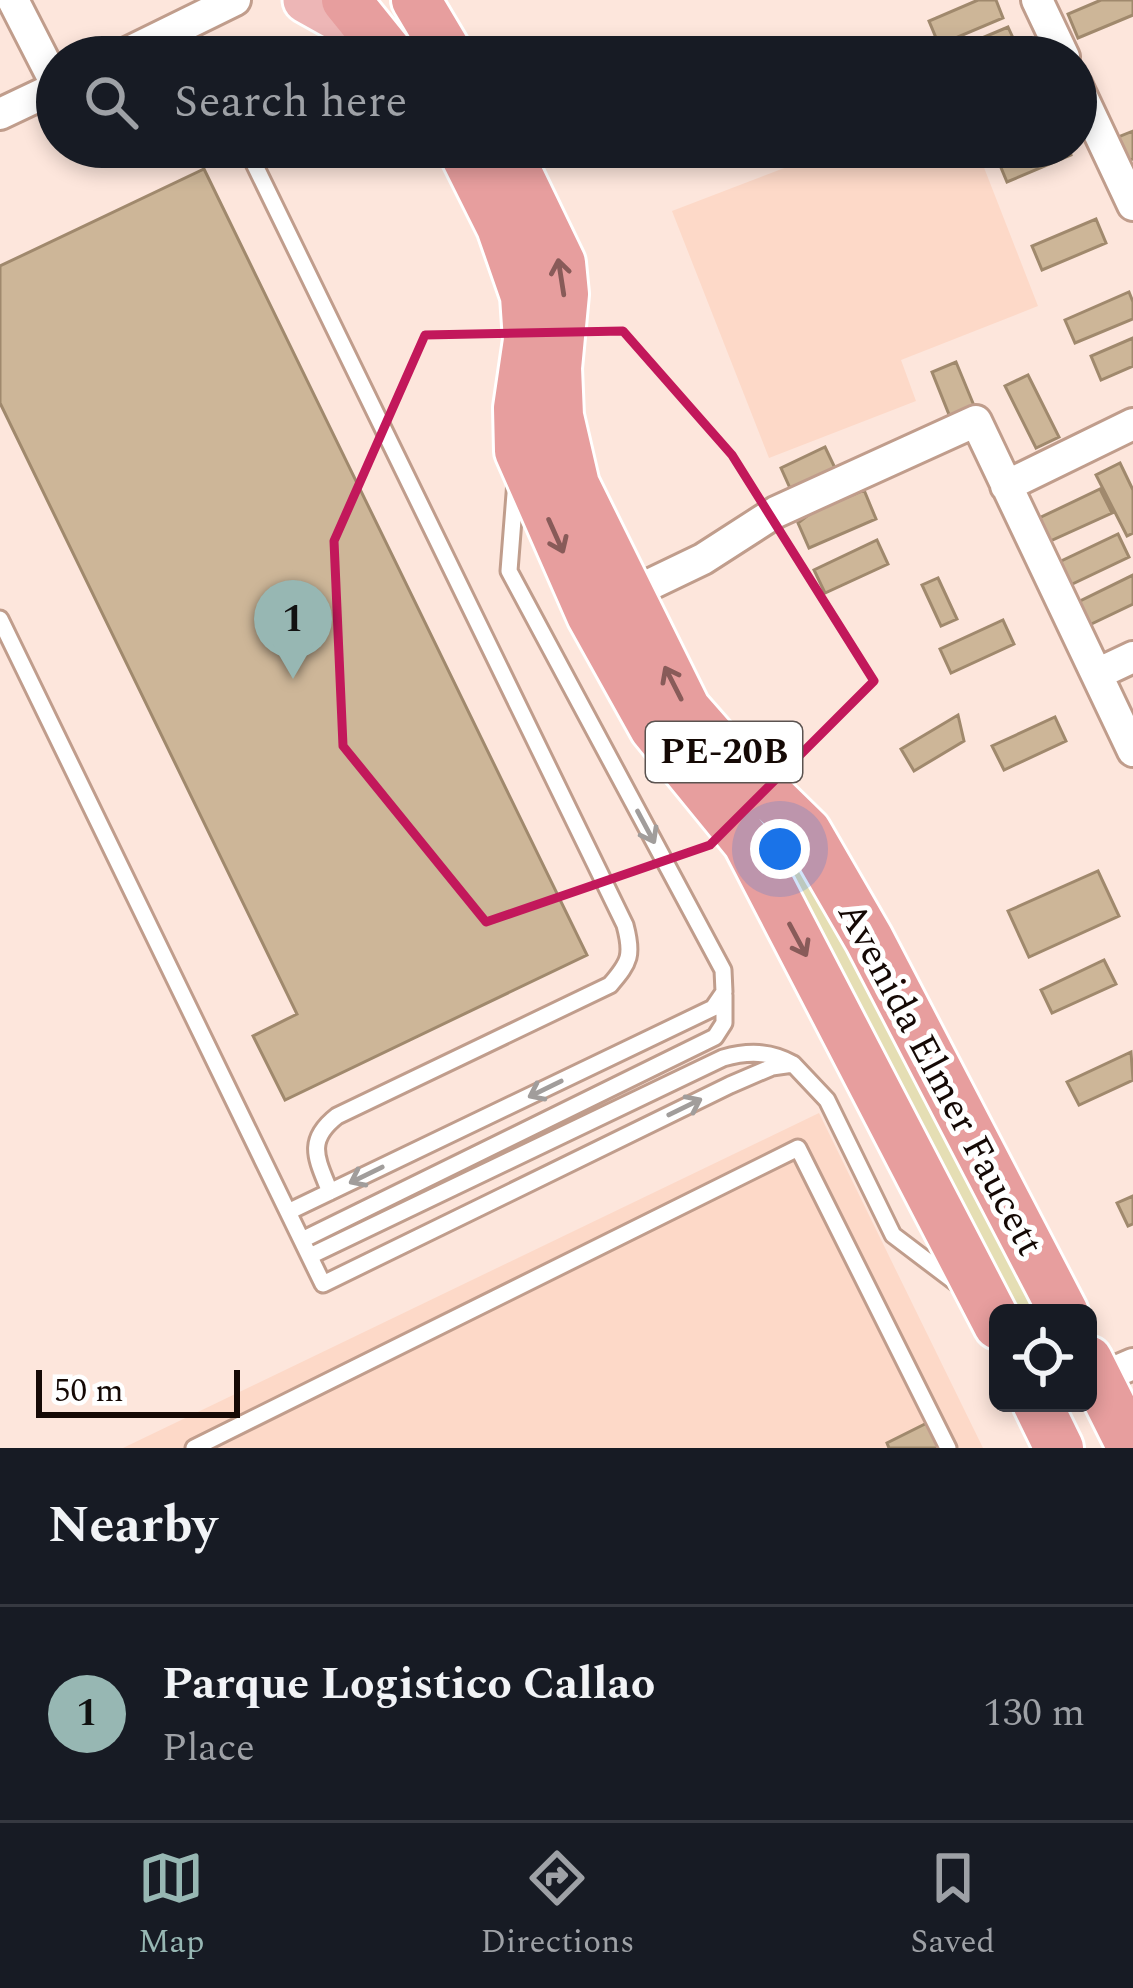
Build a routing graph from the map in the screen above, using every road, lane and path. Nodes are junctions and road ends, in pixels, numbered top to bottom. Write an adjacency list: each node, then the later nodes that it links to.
1 (14, 0): 10 (street)
2 (235, 0): 7 (street)
3 (306, 0): 6 (main road)
4 (416, 0): 8 (highway)
5 (1037, 0): 9 (street)
6 (371, 32)
7 (162, 36)
8 (437, 36)
9 (1054, 36)
10 (36, 44)
11 (36, 96): 12 (street)
12 (0, 114)
13 (1097, 129): 17 (street)
14 (256, 168): 28 (lane)
15 (472, 168): 19 (highway, Avenida Elmer Faucett / PE-20B)
16 (515, 168): 21 (highway, Avenida Elmer Faucett / PE-20B, one-way to 16)
17 (1133, 205)
18 (1133, 424): 20 (street)
19 (519, 451): 26 (lane, one-way to 26); 33 (highway, Avenida Elmer Faucett / PE-20B, one-way to 33)
20 (1006, 486): 21 (street); 24 (street)
21 (628, 595): 32 (highway, Avenida Elmer Faucett / PE-20B, one-way to 21)
22 (0, 619): 29 (lane)
23 (1133, 657): 24 (street)
24 (1096, 674): 25 (street)
25 (1133, 751)
26 (724, 992): 28 (lane, one-way to 28); 30 (lane)
27 (794, 1064): 31 (lane); 31 (lane, one-way to 27); 34 (lane)
28 (330, 1192): 29 (lane)
29 (288, 1212): 30 (lane)
30 (302, 1240): 31 (lane)
31 (310, 1256)
32 (1059, 1304)
33 (989, 1306)
34 (989, 1312)
35 (1106, 1368): 40 (highway)
36 (1041, 1412): 39 (highway)
37 (194, 1448): 38 (lane)
38 (948, 1448)
39 (1059, 1448)
40 (1132, 1448)

